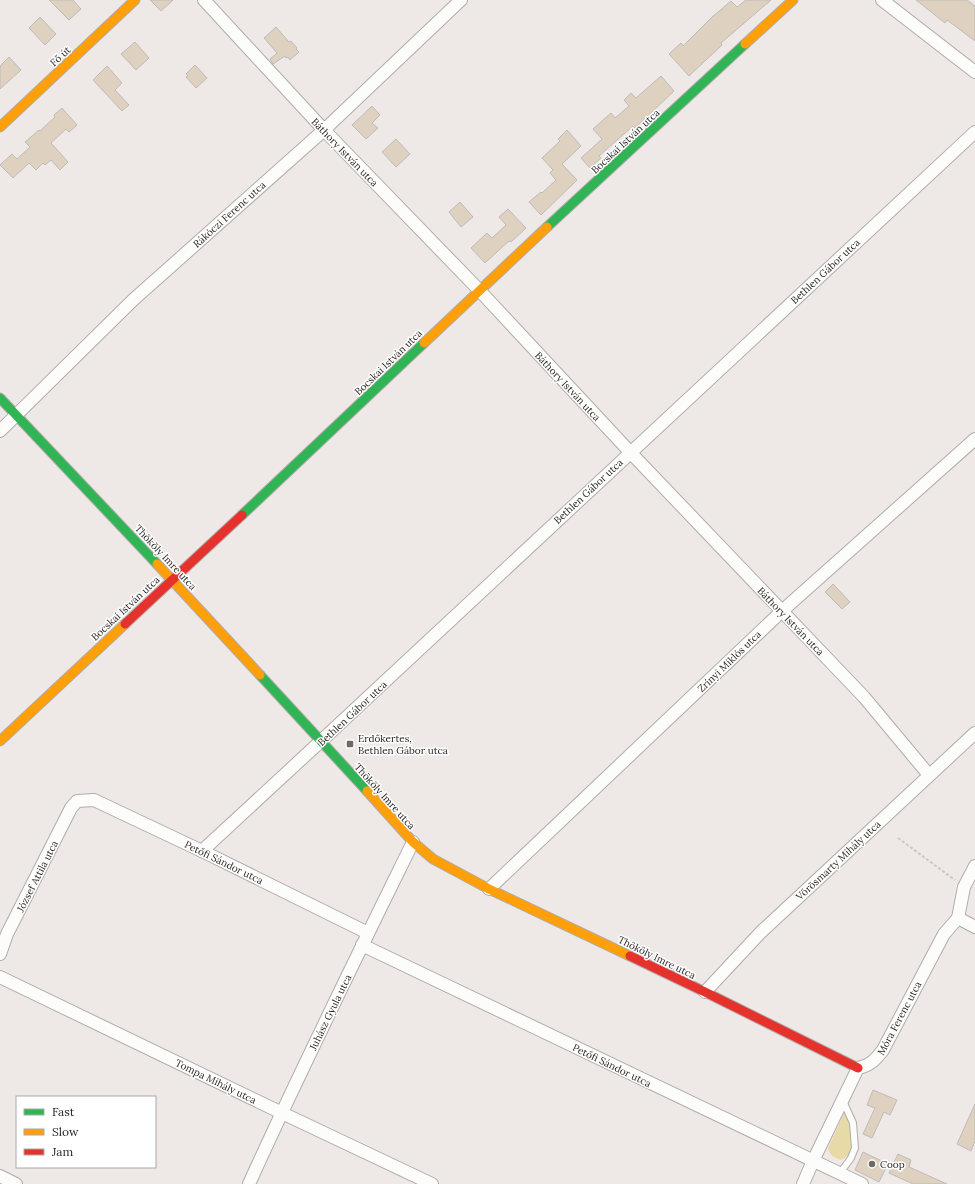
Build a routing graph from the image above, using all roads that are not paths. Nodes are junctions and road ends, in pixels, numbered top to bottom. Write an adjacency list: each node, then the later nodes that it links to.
1 (135, 0): 7 (street, Fő út)
2 (204, 0): 8 (street, Báthory István utca)
3 (461, 0): 8 (street, Rákóczi Ferenc utca)
4 (792, 0): 10 (street, Bocskai István utca)
5 (882, 0): 6 (street)
6 (975, 72)
7 (0, 127)
8 (324, 130): 10 (street, Báthory István utca); 12 (street, Rákóczi Ferenc utca)
9 (975, 132): 15 (street, Bethlen Gábor utca)
10 (479, 290): 15 (street, Báthory István utca); 16 (street, Bocskai István utca)
11 (0, 398): 12 (street, Thököly Imre utca)
12 (17, 416): 13 (street, Rákóczi Ferenc utca); 16 (street, Thököly Imre utca)
13 (0, 431)
14 (975, 439): 17 (street, Zrínyi Miklós utca)
15 (630, 452): 17 (street, Báthory István utca); 20 (street, Bethlen Gábor utca)
16 (172, 579): 19 (street, Bocskai István utca); 20 (street, Thököly Imre utca)
17 (782, 611): 21 (street, Báthory István utca); 26 (street, Zrínyi Miklós utca)
18 (975, 733): 21 (street, Vörösmarty Mihály utca)
19 (0, 741)
20 (321, 741): 23 (street, Thököly Imre utca); 24 (street, Bethlen Gábor utca)
21 (929, 775): 34 (street, Vörösmarty Mihály utca)
22 (77, 801): 24 (street, Petőfi Sándor utca); 29 (street, József Attila utca)
23 (413, 842): 26 (street, Thököly Imre utca); 30 (street, Juhász Gyula utca)
24 (202, 851): 30 (street, Petőfi Sándor utca)
25 (975, 866): 27 (street)
26 (489, 889): 34 (street, Thököly Imre utca)
27 (958, 918): 28 (street); 35 (street, Móra Ferenc utca)
28 (975, 927)
29 (4, 930): 32 (street, József Attila utca)
30 (368, 933): 31 (street, Juhász Gyula utca)
31 (362, 945): 37 (street, Juhász Gyula utca); 38 (street, Petőfi Sándor utca)
32 (0, 954)
33 (0, 977): 37 (street, Tompa Mihály utca)
34 (705, 992): 35 (street, Thököly Imre utca)
35 (858, 1068): 36 (street)
36 (843, 1101): 38 (street); 39 (lane)
37 (282, 1113): 42 (street, Juhász Gyula utca); 43 (street, Tompa Mihály utca)
38 (813, 1161): 39 (street, Petőfi Sándor utca); 44 (street)
39 (840, 1173): 45 (street, Petőfi Sándor utca)
40 (0, 1176): 41 (street)
41 (16, 1184)
42 (249, 1184)
43 (432, 1184)
44 (803, 1184)
45 (862, 1184)

